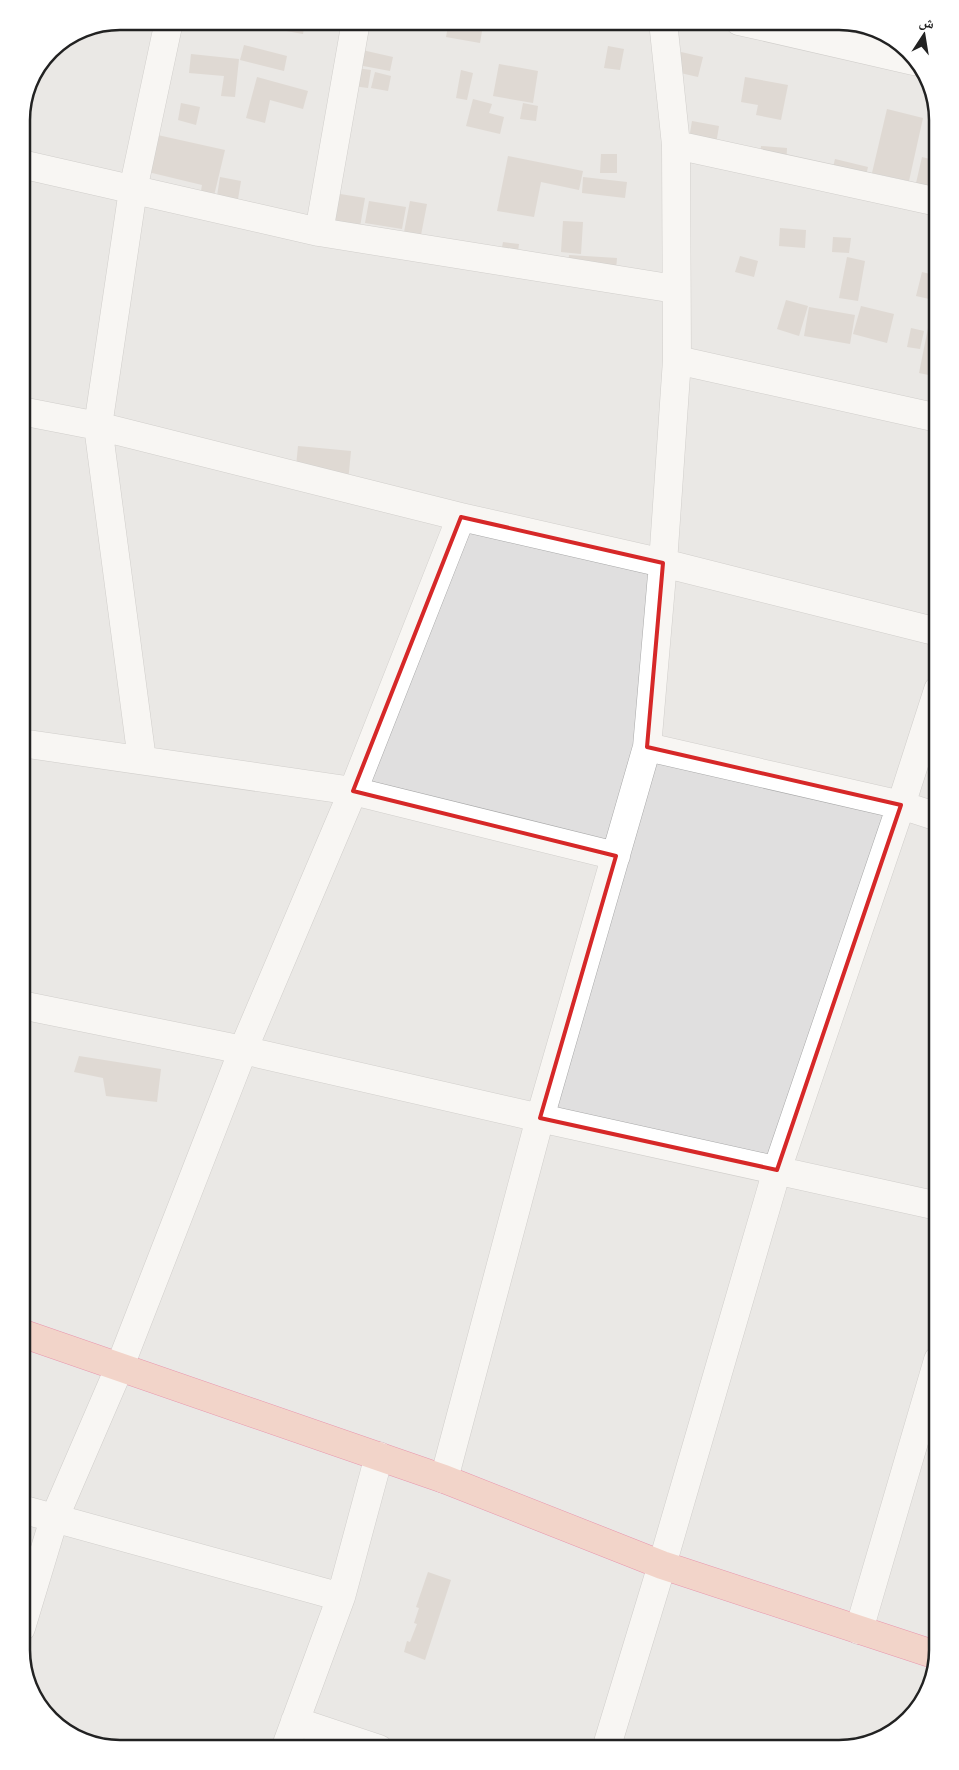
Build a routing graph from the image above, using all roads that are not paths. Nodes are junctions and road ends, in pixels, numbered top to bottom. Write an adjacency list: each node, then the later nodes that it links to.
1 (166, 30): 8 (street)
2 (354, 30): 10 (street)
3 (664, 30): 6 (street)
4 (775, 30): 5 (street)
5 (905, 59)
6 (676, 145): 9 (street); 11 (street)
7 (30, 166): 8 (street)
8 (133, 190): 10 (street); 15 (street)
9 (929, 200)
10 (319, 232): 11 (street)
11 (675, 289): 12 (street)
12 (676, 360): 14 (street); 17 (street)
13 (30, 413): 15 (street)
14 (929, 416)
15 (98, 426): 16 (street); 22 (street)
16 (461, 517): 17 (street); 23 (street)
17 (663, 563): 18 (street); 21 (street)
18 (929, 630)
19 (929, 718): 24 (street)
20 (30, 744): 22 (street)
21 (647, 747): 24 (street); 26 (street)
22 (142, 760): 23 (street)
23 (353, 791): 26 (street); 28 (street)
24 (901, 805): 25 (street); 30 (street)
25 (929, 814)
26 (616, 856): 29 (street)
27 (30, 1007): 28 (street)
28 (243, 1050): 29 (street); 33 (street)
29 (540, 1118): 30 (street); 36 (street)
30 (777, 1170): 31 (street); 39 (street)
31 (929, 1204)
32 (30, 1336): 33 (highway)
33 (120, 1366): 35 (highway); 38 (street)
34 (929, 1391): 42 (street)
35 (378, 1456): 36 (highway); 40 (street)
36 (444, 1479): 39 (highway)
37 (30, 1512): 38 (street)
38 (54, 1519): 40 (street); 41 (street)
39 (662, 1565): 42 (highway); 47 (street)
40 (341, 1597): 44 (street)
41 (30, 1598)
42 (859, 1630): 43 (highway)
43 (929, 1653)
44 (295, 1721): 45 (street); 46 (street)
45 (289, 1740)
46 (352, 1740)
47 (609, 1740)

